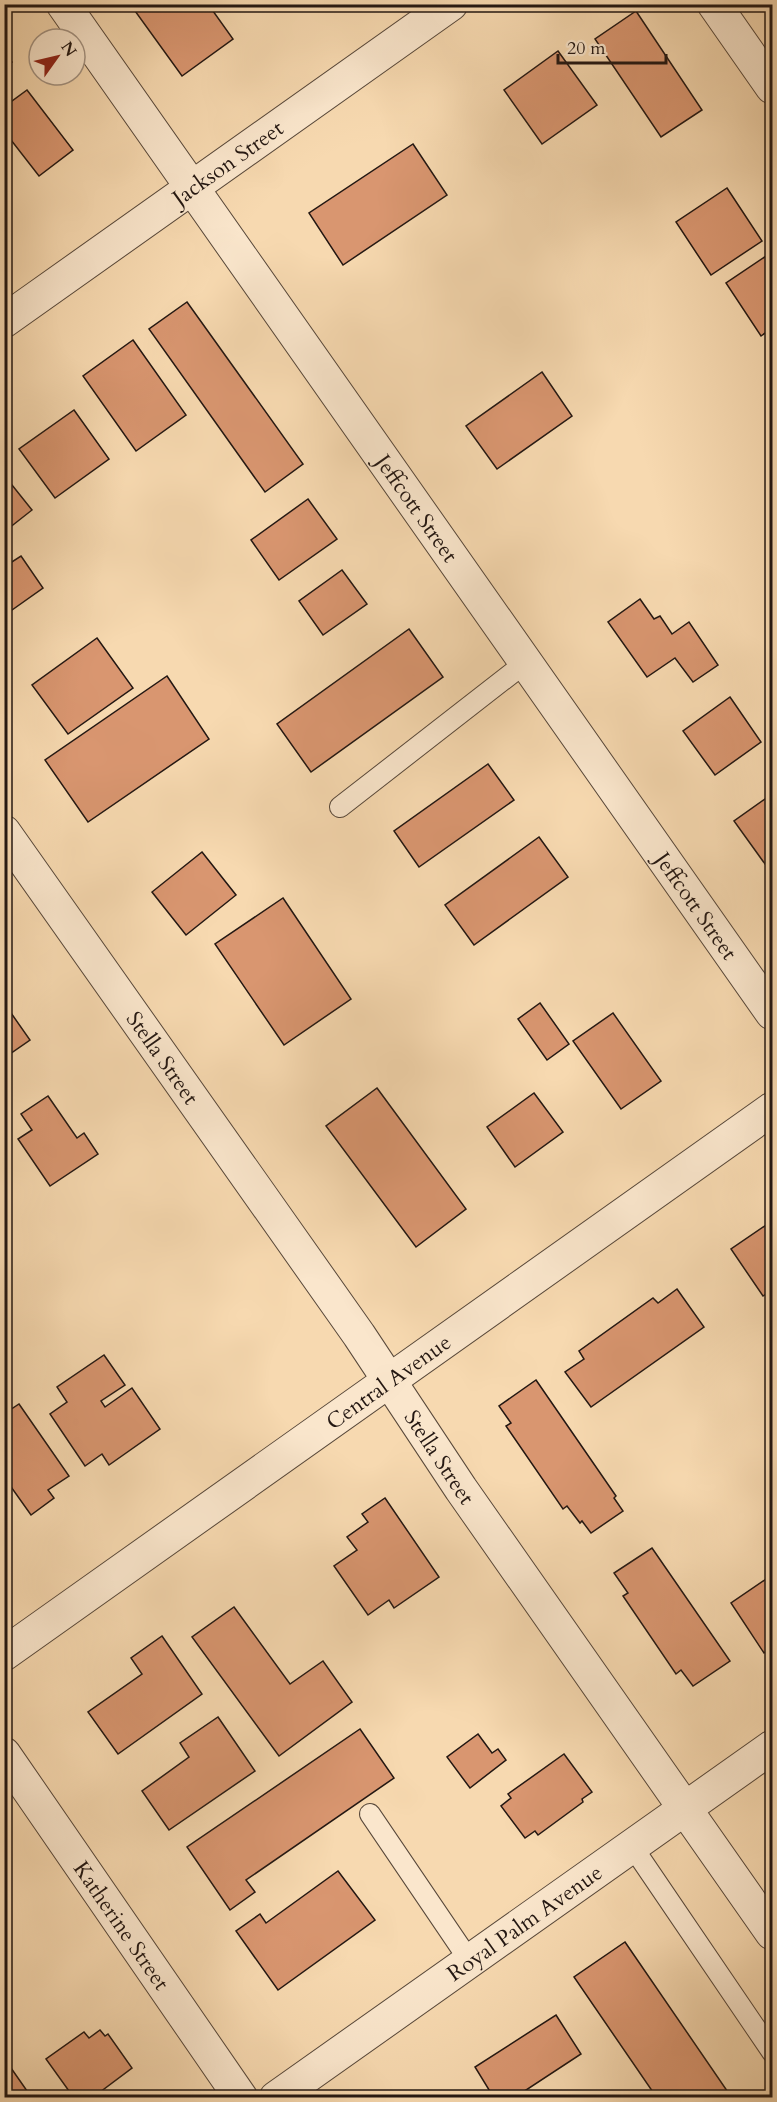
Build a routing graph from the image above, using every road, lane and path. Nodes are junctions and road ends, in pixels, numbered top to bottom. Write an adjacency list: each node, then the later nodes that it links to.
1 (63, 4): 5 (street, Jeffcott Street)
2 (451, 4): 5 (street, Jackson Street)
3 (714, 4): 4 (street)
4 (772, 87)
5 (192, 188): 6 (street, Jackson Street); 7 (street, Jeffcott Street)
6 (4, 321)
7 (525, 663): 8 (lane); 10 (street, Jeffcott Street)
8 (340, 807)
9 (4, 832): 12 (street, Stella Street)
10 (772, 1013)
11 (772, 1109): 12 (street, Central Avenue)
12 (388, 1380): 13 (street, Central Avenue); 16 (street, Stella Street)
13 (4, 1654)
14 (772, 1747): 16 (street, Royal Palm Avenue)
15 (4, 1754): 22 (street, Katherine Street)
16 (686, 1809): 18 (street, Royal Palm Avenue); 19 (street, Stella Street)
17 (370, 1814): 20 (lane)
18 (632, 1846): 20 (street, Royal Palm Avenue); 21 (lane)
19 (772, 1933)
20 (469, 1960): 23 (street, Royal Palm Avenue)
21 (772, 2052)
22 (241, 2097)
23 (276, 2097)

